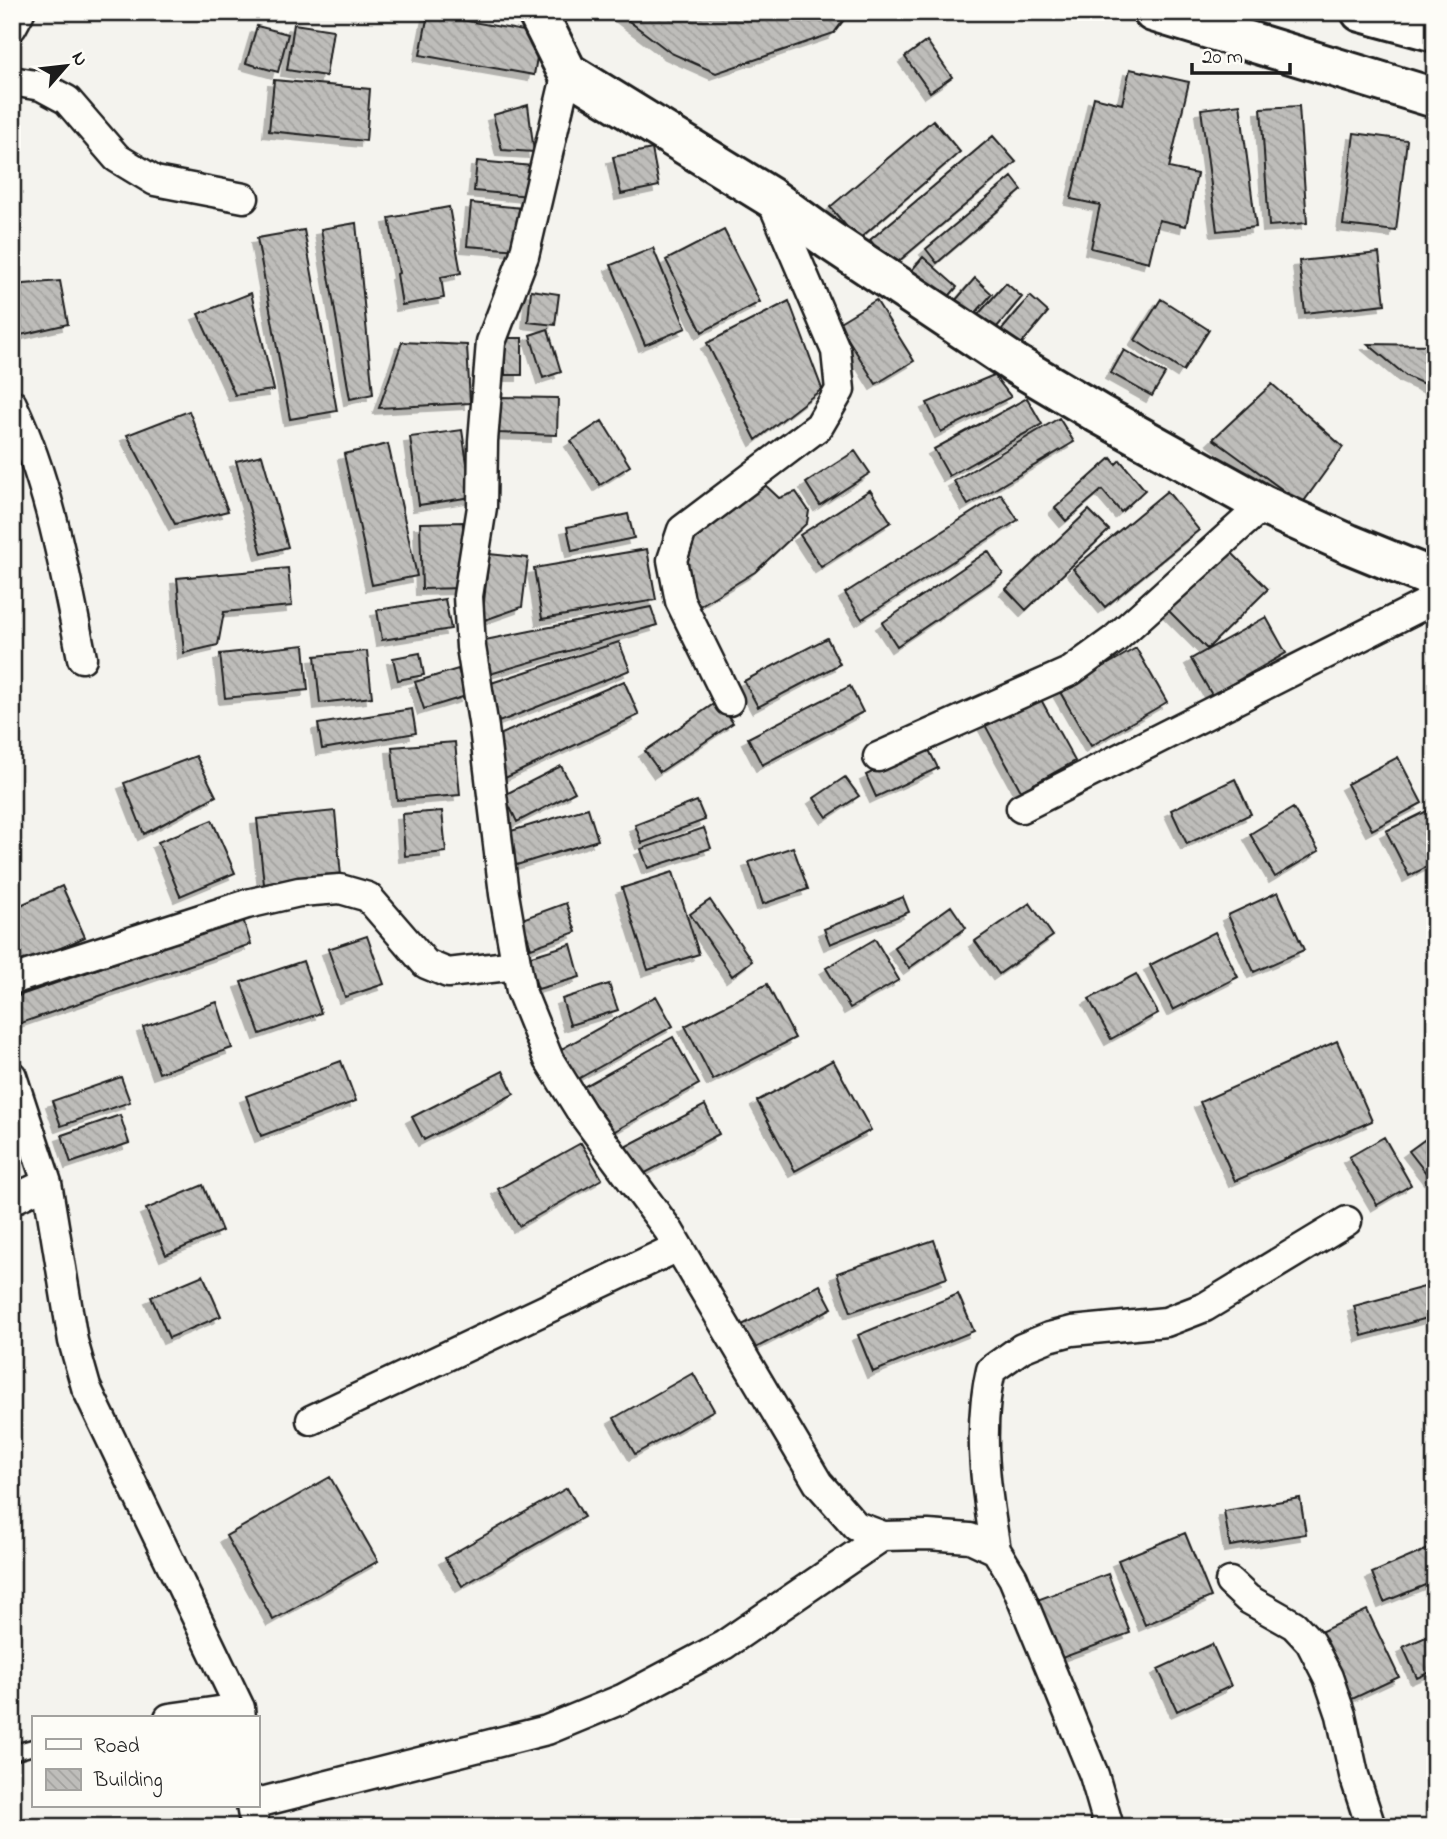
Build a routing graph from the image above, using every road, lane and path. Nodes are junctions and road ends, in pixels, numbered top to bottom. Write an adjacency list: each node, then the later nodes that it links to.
1 (20, 12): 5 (street)
2 (537, 12): 7 (main road)
3 (1361, 12): 6 (main road)
4 (1160, 13): 9 (main road)
5 (12, 27)
6 (1435, 32)
7 (567, 72): 10 (main road); 20 (street)
8 (12, 81): 11 (street)
9 (1435, 98)
10 (770, 197): 13 (main road); 17 (street)
11 (244, 198)
12 (12, 404): 16 (street)
13 (1263, 505): 14 (main road); 18 (street)
14 (1435, 579)
15 (1435, 599): 19 (street)
16 (82, 658)
17 (729, 701)
18 (878, 757)
19 (1021, 808)
20 (516, 965): 21 (street); 26 (street)
21 (12, 980)
22 (12, 1076): 23 (street)
23 (47, 1183): 24 (street); 31 (street)
24 (12, 1200)
25 (1347, 1221): 29 (street)
26 (678, 1247): 27 (street); 28 (street)
27 (311, 1420)
28 (883, 1536): 29 (street); 35 (street)
29 (996, 1550): 38 (street)
30 (1230, 1582): 39 (street)
31 (240, 1713): 32 (street)
32 (197, 1716)
33 (32, 1747): 34 (lane)
34 (12, 1753)
35 (259, 1802)
36 (251, 1808): 37 (street)
37 (255, 1827)
38 (1109, 1827)
39 (1371, 1827)

